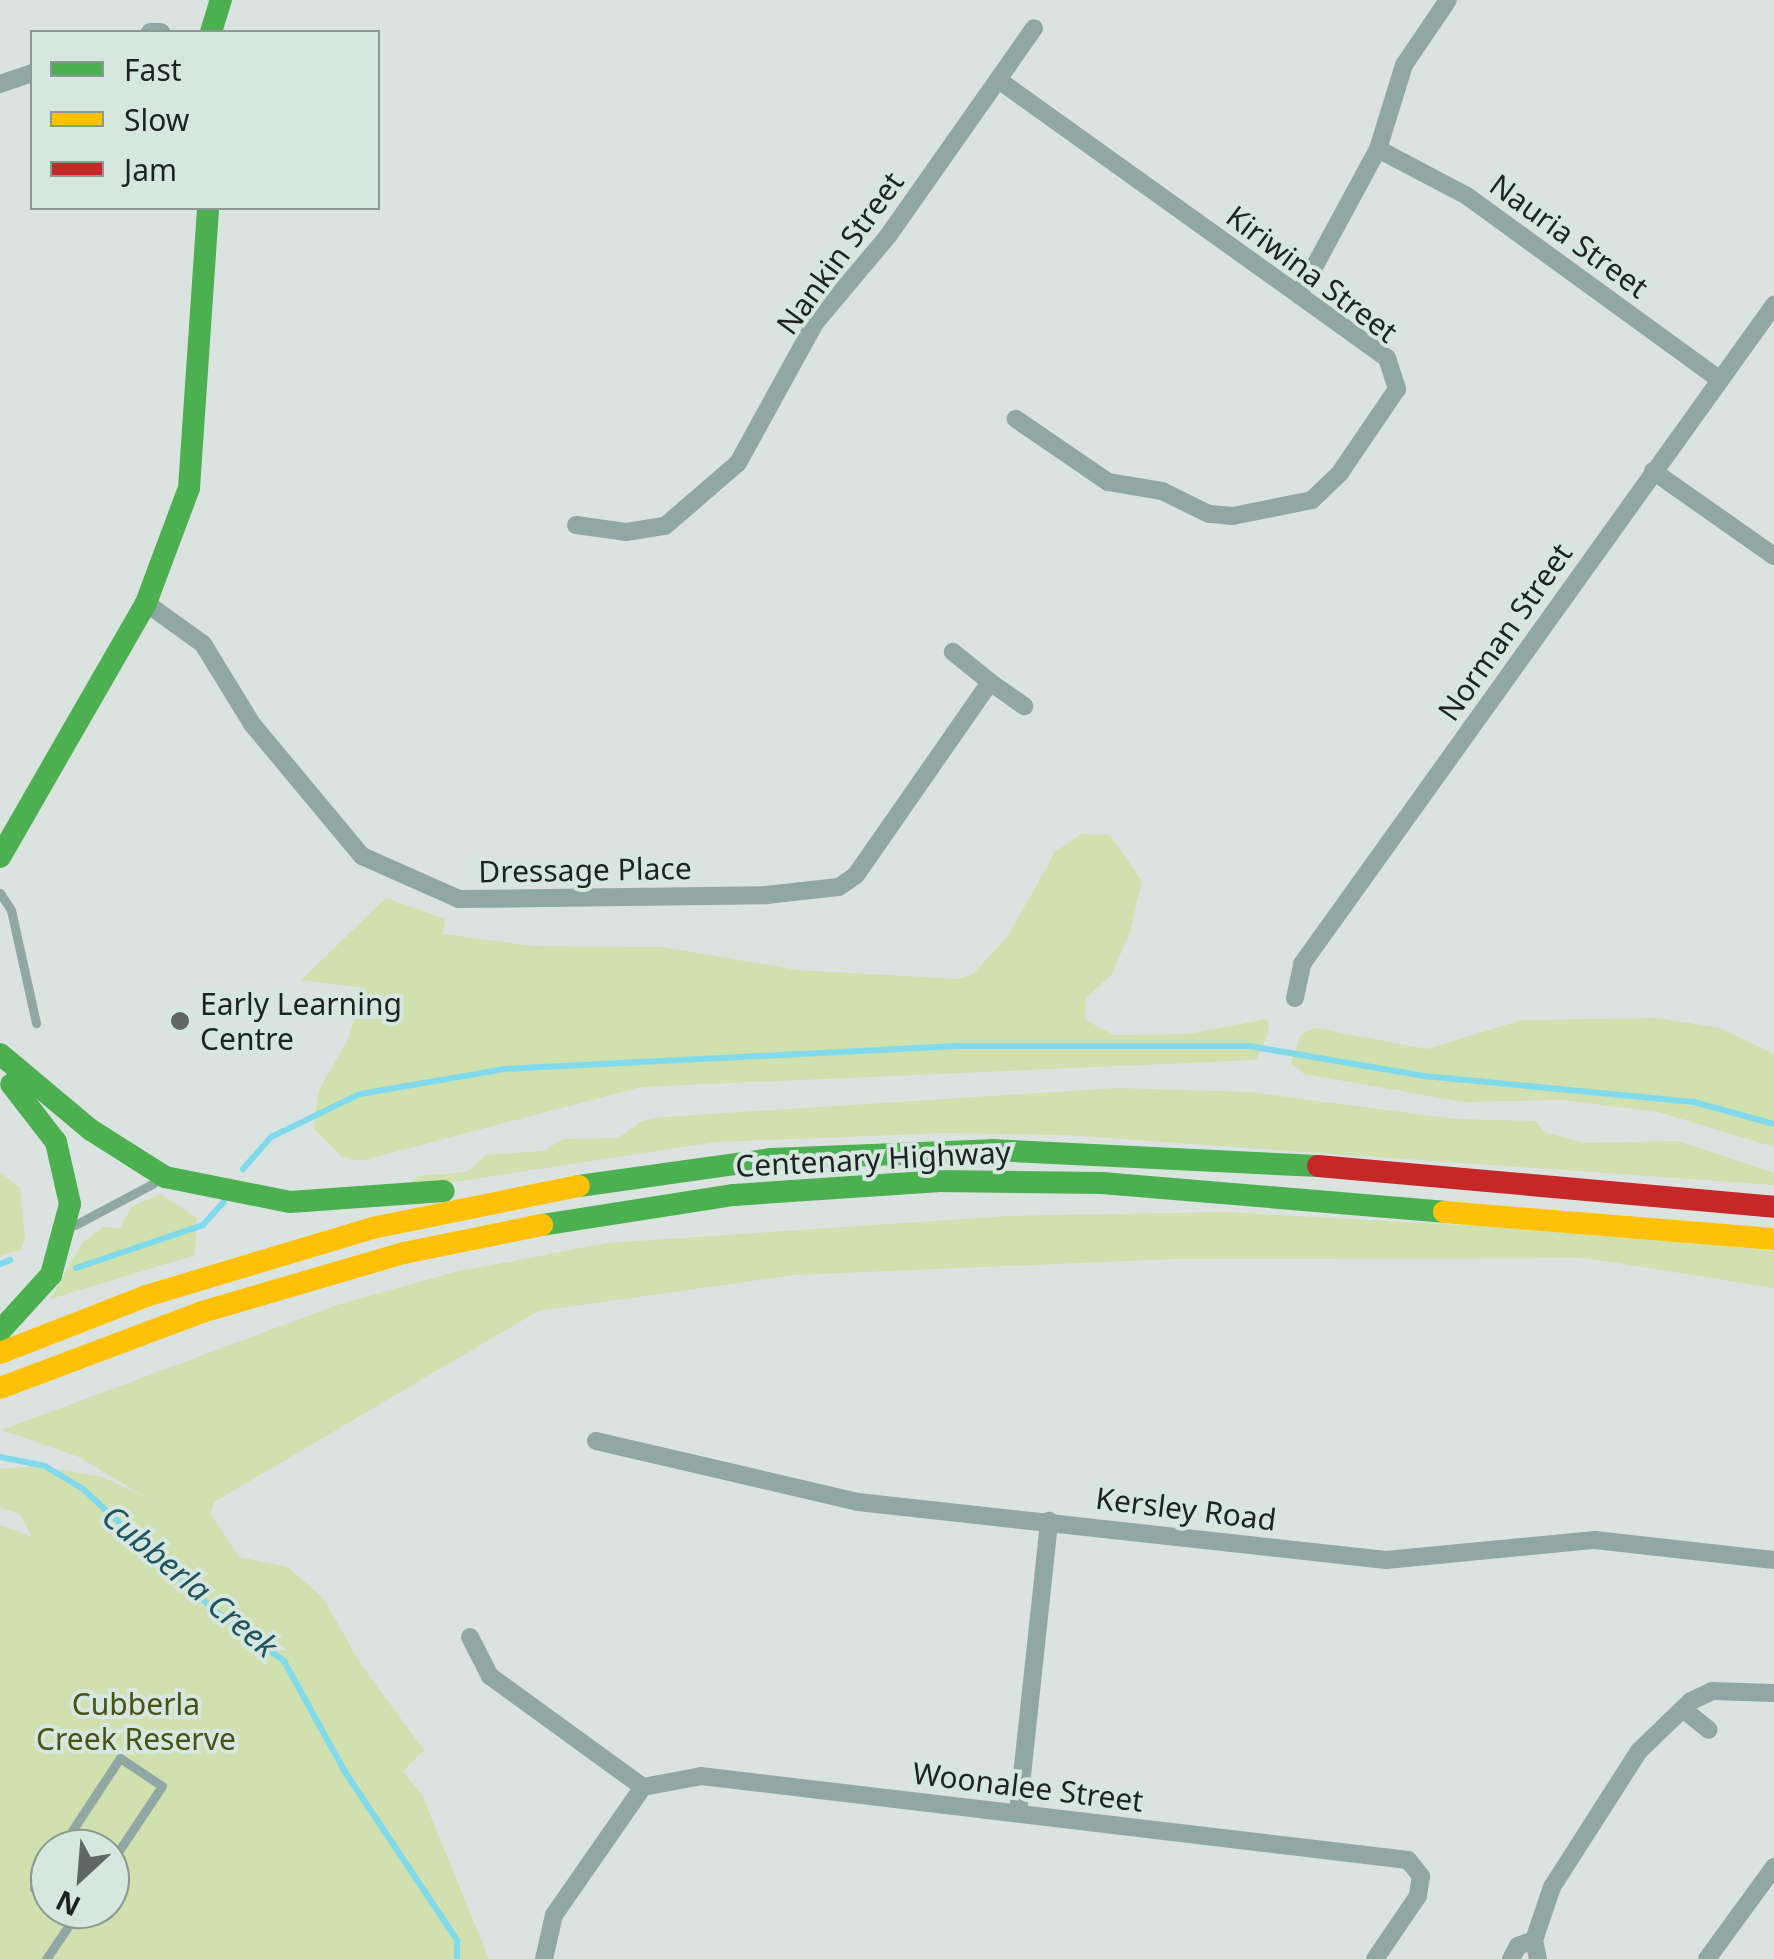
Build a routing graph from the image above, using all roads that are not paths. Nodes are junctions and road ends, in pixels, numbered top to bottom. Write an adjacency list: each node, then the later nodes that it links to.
1 (221, 0): 5 (main road)
2 (1422, 0): 3 (street)
3 (1444, 6): 9 (street)
4 (1034, 28): 7 (street, Nankin Street)
5 (212, 30)
6 (30, 74): 8 (street)
7 (1000, 82): 11 (street, Kiriwina Street); 16 (street, Nankin Street)
8 (0, 84)
9 (1378, 149): 11 (street); 13 (street, Nauria Street)
10 (208, 210): 18 (main road)
11 (1298, 295): 14 (street, Kiriwina Street)
12 (1774, 305): 13 (street, Norman Street)
13 (1720, 380): 15 (street, Norman Street)
14 (1016, 419)
15 (1654, 471): 17 (street); 24 (street, Norman Street)
16 (576, 525)
17 (1774, 556)
18 (146, 602): 20 (street, Dressage Place); 22 (main road)
19 (953, 652): 20 (street)
20 (990, 682): 21 (street)
21 (1024, 706)
22 (1, 852)
23 (0, 893): 25 (lane)
24 (1295, 998)
25 (36, 1023)
26 (0, 1045): 28 (main road)
27 (0, 1054): 28 (main road)
28 (27, 1072): 30 (main road)
29 (0, 1077): 33 (main road)
30 (166, 1176): 31 (main road); 33 (lane)
31 (511, 1196): 32 (main road, Centenary Highway); 36 (main road, Centenary Highway)
32 (1774, 1207)
33 (68, 1228): 35 (main road)
34 (1774, 1238): 37 (main road, Centenary Highway)
35 (0, 1331)
36 (0, 1353)
37 (0, 1388)
38 (596, 1441): 39 (street, Kersley Road)
39 (1049, 1521): 40 (street, Kersley Road); 46 (street)
40 (1774, 1560)
41 (470, 1637): 45 (street)
42 (1774, 1693): 43 (street)
43 (1683, 1709): 44 (street); 51 (street)
44 (1709, 1730)
45 (643, 1788): 46 (street, Woonalee Street); 53 (street)
46 (1018, 1813): 54 (street, Woonalee Street)
47 (73, 1829): 48 (lane)
48 (130, 1834)
49 (1774, 1867): 56 (street)
50 (66, 1929): 52 (lane)
51 (1536, 1950): 55 (street)
52 (46, 1959)
53 (544, 1959)
54 (1375, 1959)
55 (1511, 1959)
56 (1707, 1959)

